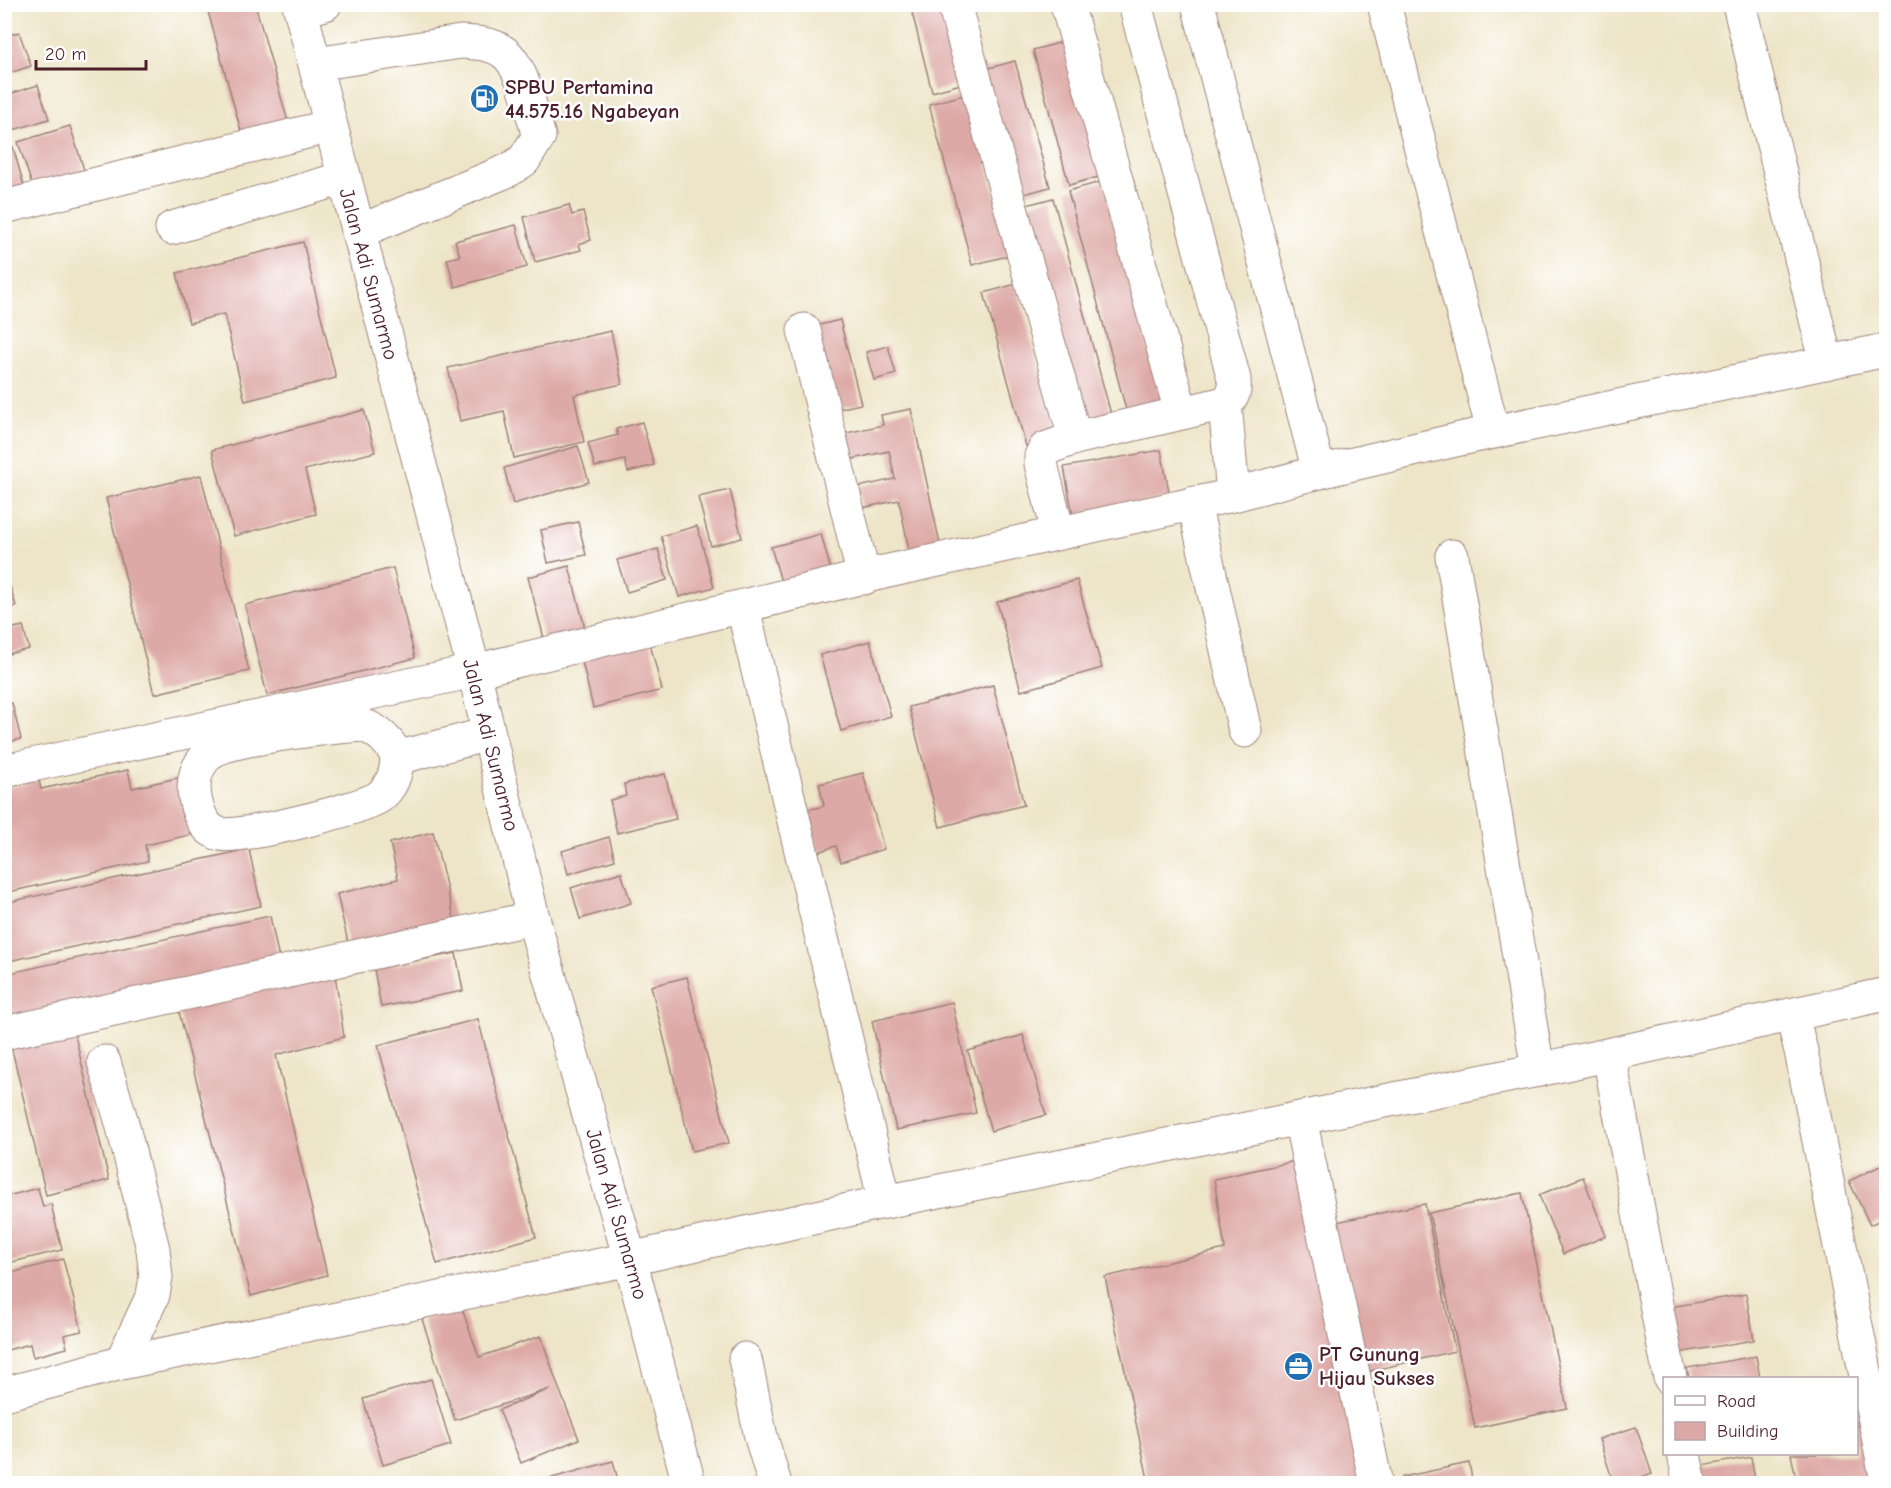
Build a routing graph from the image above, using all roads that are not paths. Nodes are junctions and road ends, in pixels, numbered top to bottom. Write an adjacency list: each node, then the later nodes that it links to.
1 (954, 4): 20 (street)
2 (1067, 4): 18 (street)
3 (1135, 4): 17 (street)
4 (1198, 4): 21 (street)
5 (1384, 4): 19 (street)
6 (1739, 4): 16 (street)
7 (308, 7): 8 (street, Jalan Adi Sumarmo)
8 (315, 64): 9 (street, Jalan Adi Sumarmo); 13 (street)
9 (331, 126): 10 (street, Jalan Adi Sumarmo); 11 (street)
10 (344, 178): 12 (street); 13 (street, Jalan Adi Sumarmo)
11 (4, 207)
12 (172, 228)
13 (358, 232): 28 (street, Jalan Adi Sumarmo)
14 (804, 330): 26 (street)
15 (1887, 350): 16 (street)
16 (1825, 363): 19 (street)
17 (1225, 403): 18 (street); 22 (street)
18 (1181, 412): 20 (street)
19 (1493, 431): 21 (street)
20 (1075, 438): 24 (street)
21 (1319, 472): 22 (street)
22 (1233, 495): 23 (street)
23 (1194, 503): 24 (street); 29 (street)
24 (1058, 532): 26 (street)
25 (1452, 556): 39 (street)
26 (864, 578): 27 (street)
27 (742, 608): 28 (street); 41 (street)
28 (474, 671): 30 (street, Jalan Adi Sumarmo); 32 (street)
29 (1245, 731)
30 (489, 734): 31 (street); 33 (street, Jalan Adi Sumarmo)
31 (397, 758): 31 (street)
32 (4, 771)
33 (533, 918): 36 (street); 42 (street, Jalan Adi Sumarmo)
34 (1887, 994): 35 (street)
35 (1792, 1015): 37 (street); 48 (street)
36 (4, 1033)
37 (1609, 1054): 39 (street); 45 (street)
38 (104, 1062): 44 (street)
39 (1538, 1070): 40 (street)
40 (1300, 1118): 41 (street); 51 (street)
41 (885, 1202): 42 (street)
42 (630, 1260): 44 (street); 49 (street, Jalan Adi Sumarmo)
43 (745, 1359): 50 (street)
44 (121, 1363): 46 (street)
45 (1670, 1377)
46 (4, 1394)
47 (1684, 1455): 52 (street)
48 (1887, 1476)
49 (689, 1484)
50 (775, 1484)
51 (1376, 1484)
52 (1690, 1484)

